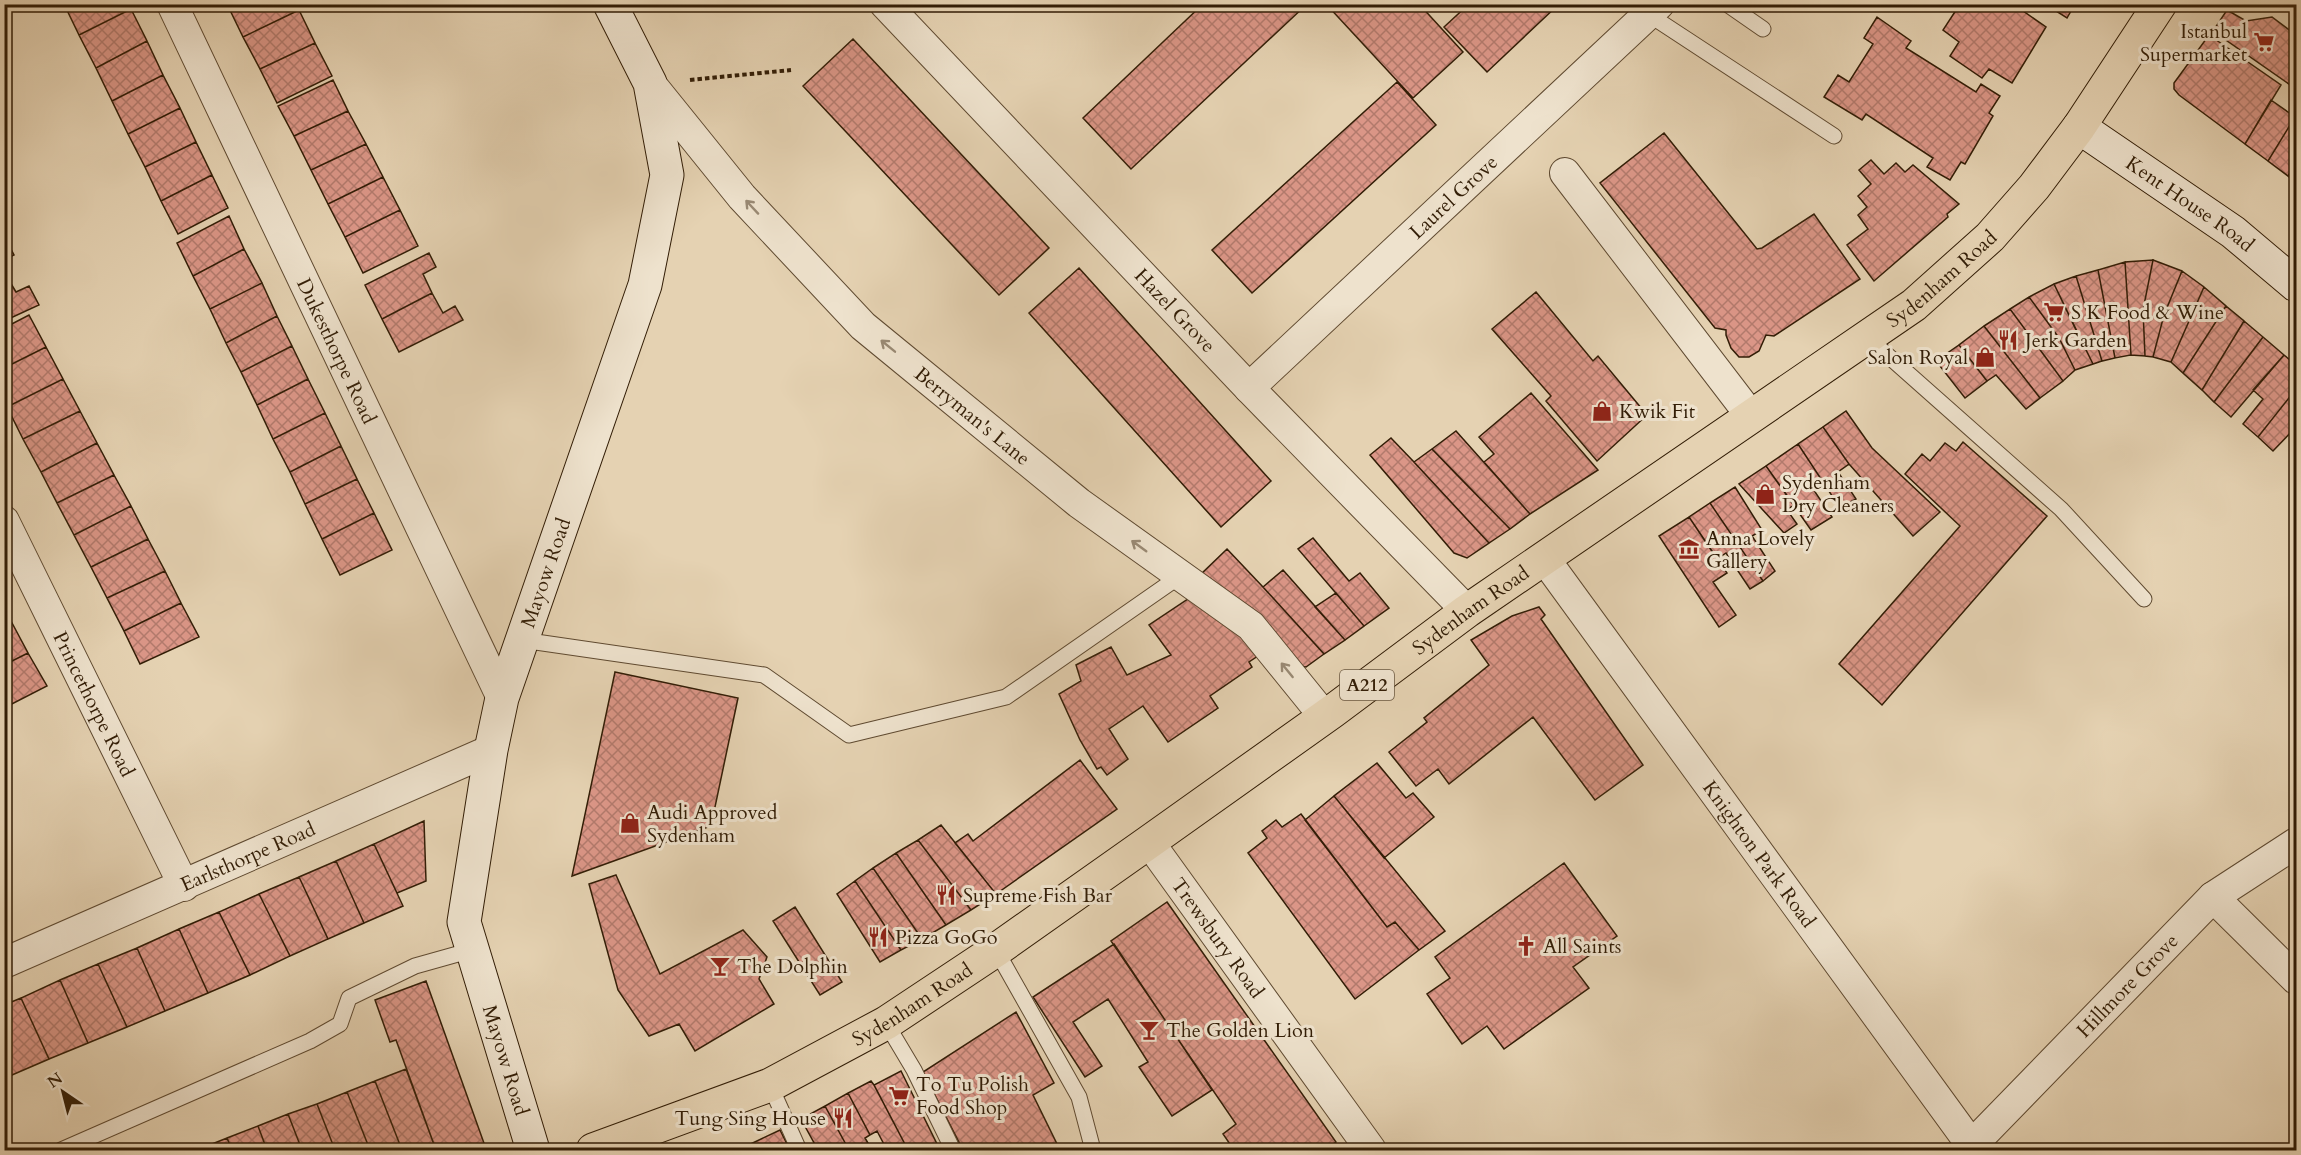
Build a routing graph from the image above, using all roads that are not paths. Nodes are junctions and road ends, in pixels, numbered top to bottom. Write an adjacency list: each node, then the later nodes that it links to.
1 (172, 4): 22 (street, Dukesthorpe Road)
2 (610, 4): 8 (street, Mayow Road)
3 (885, 4): 14 (street, Hazel Grove)
4 (2160, 4): 9 (main road, Sydenham Road / A212)
5 (1732, 6): 7 (lane)
6 (1653, 9): 10 (lane); 14 (street, Laurel Grove)
7 (1763, 30)
8 (650, 83): 18 (street, Berryman's Lane, one-way to 8); 21 (street, Mayow Road)
9 (2079, 127): 12 (street, Kent House Road); 13 (main road, Sydenham Road / A212)
10 (1834, 136)
11 (1565, 173): 15 (street)
12 (2296, 285)
13 (1867, 337): 15 (main road, Sydenham Road / A212); 19 (lane)
14 (1249, 388): 20 (street, Hazel Grove)
15 (1751, 416): 17 (main road, Sydenham Road / A212)
16 (4, 520): 27 (street, Princethorpe Road)
17 (1544, 558): 20 (main road, Sydenham Road / A212); 35 (street, Knighton Park Road)
18 (1180, 576): 21 (lane); 23 (street, Berryman's Lane, one-way to 18)
19 (2144, 599)
20 (1467, 611): 23 (main road, Sydenham Road / A212)
21 (522, 640): 22 (street, Mayow Road)
22 (502, 698): 24 (street, Mayow Road)
23 (1324, 716): 25 (main road, Sydenham Road / A212)
24 (491, 750): 27 (street, Earlsthorpe Road); 29 (street, Mayow Road)
25 (1149, 842): 30 (main road, Sydenham Road / A212); 42 (street, Trewsbury Road)
26 (2296, 843): 28 (street, Hillmore Grove)
27 (184, 886): 31 (street, Earlsthorpe Road)
28 (2213, 897): 32 (street); 35 (street, Hillmore Grove)
29 (472, 950): 36 (lane); 37 (street, Mayow Road)
30 (996, 950): 33 (main road, Sydenham Road / A212); 41 (lane)
31 (4, 963)
32 (2296, 979)
33 (886, 1023): 34 (main road, Sydenham Road / A212); 40 (lane)
34 (770, 1085): 38 (main road, Sydenham Road / A212); 39 (lane)
35 (1973, 1148)
36 (61, 1150)
37 (533, 1150)
38 (593, 1150)
39 (799, 1150)
40 (953, 1150)
41 (1093, 1150)
42 (1371, 1150)

